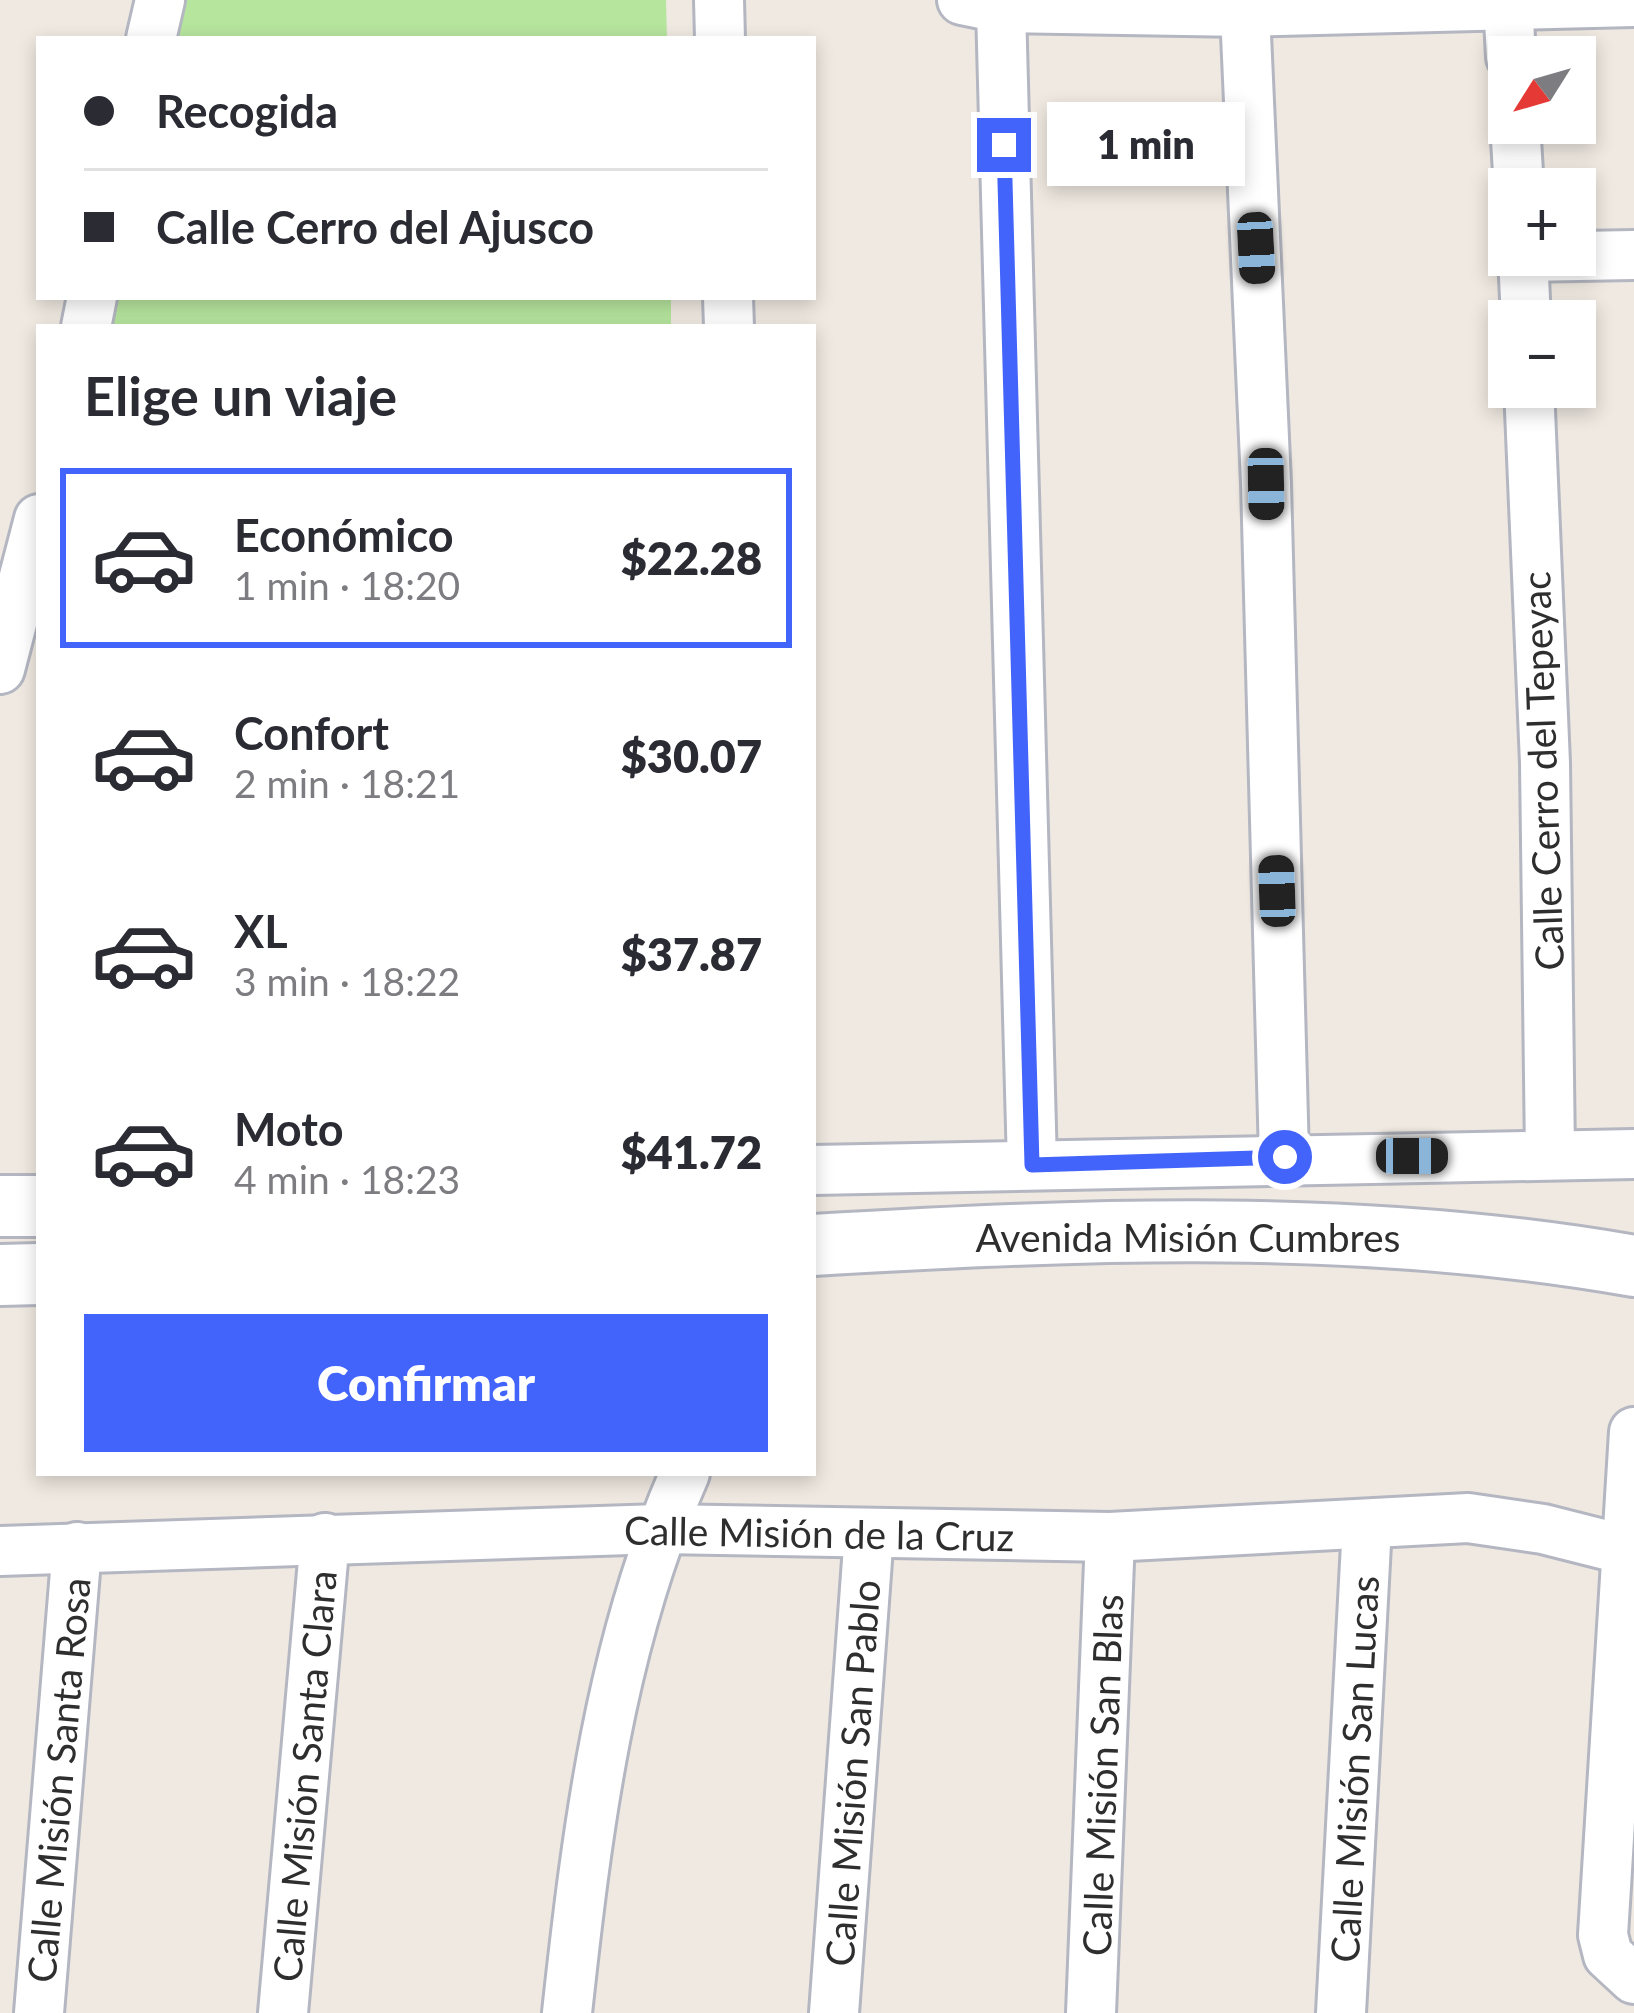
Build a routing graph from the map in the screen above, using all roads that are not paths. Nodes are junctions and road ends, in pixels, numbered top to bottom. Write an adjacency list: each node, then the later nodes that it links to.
1 (160, 0): 7 (street)
2 (719, 0): 8 (street)
3 (1508, 2): 4 (street); 6 (street); 9 (street)
4 (1634, 2)
5 (982, 4): 6 (street); 18 (street)
6 (1245, 12): 17 (street)
7 (152, 36)
8 (720, 36)
9 (1510, 36)
10 (1596, 255): 11 (street)
11 (1634, 255)
12 (1529, 408): 16 (street, Calle Cerro del Tepeyac)
13 (36, 531): 14 (street)
14 (0, 669)
15 (1634, 1154): 16 (street)
16 (1550, 1155): 17 (street)
17 (1285, 1157): 18 (street)
18 (1032, 1165): 19 (street)
19 (816, 1170)
20 (0, 1206): 21 (street)
21 (36, 1206)
22 (816, 1245): 23 (street, Avenida Misión Cumbres)
23 (1634, 1266)
24 (36, 1274): 25 (street)
25 (0, 1275)
26 (1634, 1432): 34 (street)
27 (684, 1476): 29 (street)
28 (1367, 1525): 31 (street, Calle Misión de la Cruz); 34 (street, Calle Misión de la Cruz); 42 (street, Calle Misión San Lucas)
29 (660, 1529): 30 (street, Calle Misión de la Cruz); 32 (street, Calle Misión de la Cruz); 39 (street)
30 (869, 1533): 31 (street, Calle Misión de la Cruz); 40 (street, Calle Misión San Pablo)
31 (1110, 1537): 41 (street, Calle Misión San Blas)
32 (325, 1538): 33 (street, Calle Misión de la Cruz); 38 (street, Calle Misión Santa Clara)
33 (77, 1546): 35 (street, Calle Misión de la Cruz); 37 (street, Calle Misión Santa Rosa)
34 (1629, 1550): 36 (street)
35 (0, 1551)
36 (1628, 1975)
37 (39, 2013)
38 (283, 2013)
39 (567, 2013)
40 (834, 2013)
41 (1091, 2013)
42 (1342, 2013)

